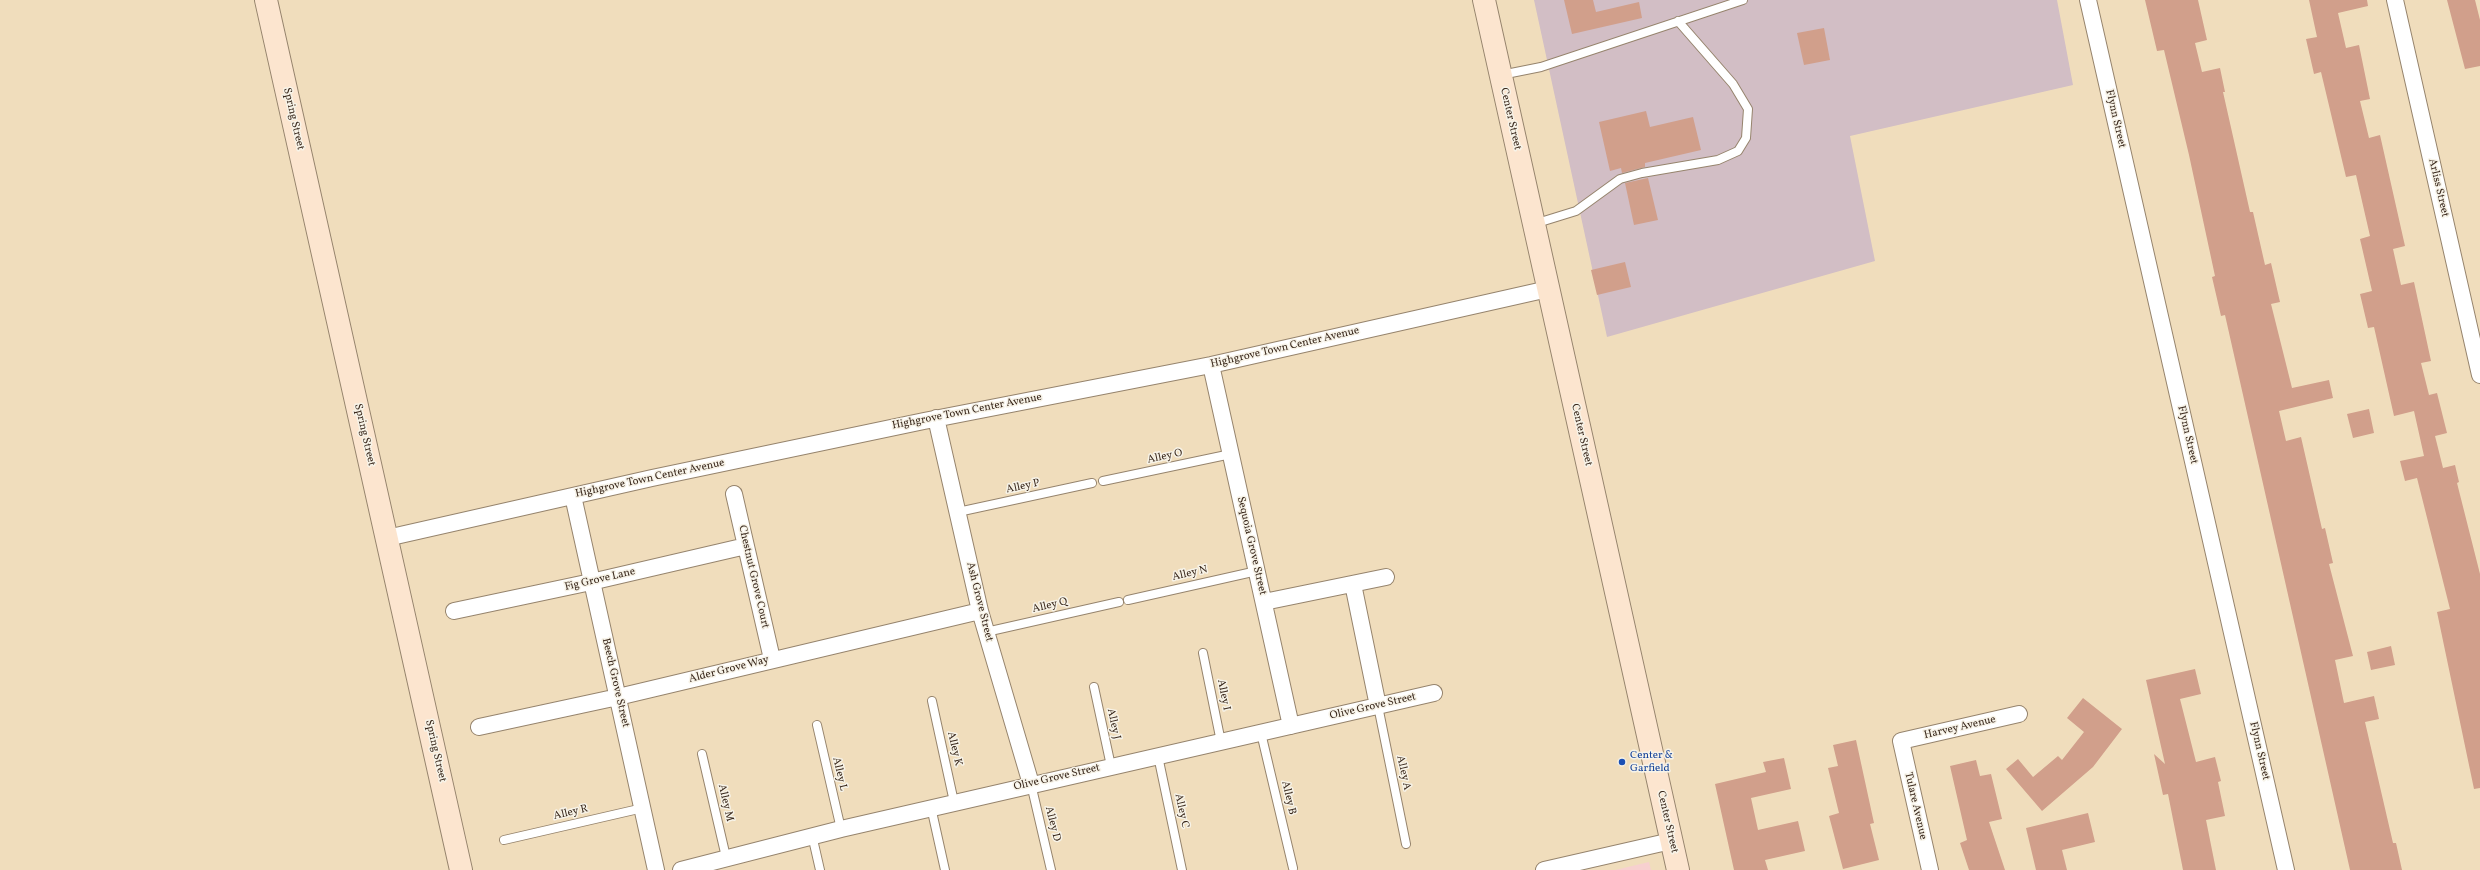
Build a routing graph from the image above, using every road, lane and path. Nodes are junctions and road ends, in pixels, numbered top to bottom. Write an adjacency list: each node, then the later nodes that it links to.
1 (266, 0): 19 (main road, Spring Street)
2 (1484, 0): 7 (main road, Center Street)
3 (1743, 0): 6 (lane)
4 (2088, 0): 69 (street, Flynn Street)
5 (2395, 0): 11 (street, Arliss Street)
6 (1678, 21): 7 (lane); 8 (lane)
7 (1501, 75): 8 (main road, Center Street)
8 (1534, 224): 9 (main road, Center Street)
9 (1548, 289): 10 (street, Highgrove Town Center Avenue); 55 (main road, Center Street)
10 (1211, 365): 12 (street, Highgrove Town Center Avenue); 13 (street, Sequoia Grove Street)
11 (2480, 375)
12 (936, 418): 17 (street, Highgrove Town Center Avenue); 18 (street, Ash Grove Street)
13 (1231, 454): 14 (lane, Alley O); 21 (street, Sequoia Grove Street)
14 (1103, 481)
15 (1092, 483): 18 (lane, Alley P)
16 (734, 494): 20 (street, Chestnut Grove Court)
17 (573, 496): 19 (street, Highgrove Town Center Avenue); 23 (street, Beech Grove Street)
18 (958, 512): 29 (street, Ash Grove Street)
19 (387, 538): 60 (main road, Spring Street)
20 (746, 546): 23 (street, Fig Grove Lane); 32 (street, Chestnut Grove Court)
21 (1256, 571): 25 (lane, Alley N); 27 (street, Sequoia Grove Street)
22 (1386, 577): 24 (street)
23 (591, 582): 28 (street, Fig Grove Lane); 35 (street, Beech Grove Street)
24 (1353, 584): 27 (street); 37 (street)
25 (1128, 600)
26 (1119, 602): 30 (lane, Alley Q)
27 (1264, 602): 40 (street, Sequoia Grove Street)
28 (454, 610)
29 (980, 611): 30 (street, Ash Grove Street); 32 (street, Alder Grove Way)
30 (986, 632): 48 (street, Ash Grove Street)
31 (1203, 653): 44 (lane, Alley I)
32 (772, 659): 35 (street, Alder Grove Way)
33 (1094, 687): 47 (lane, Alley J)
34 (1434, 693): 37 (street, Olive Grove Street)
35 (618, 697): 41 (street, Alder Grove Way); 51 (street, Beech Grove Street)
36 (932, 701): 49 (lane, Alley K)
37 (1378, 706): 40 (street, Olive Grove Street); 56 (lane, Alley A)
38 (2019, 714): 43 (street, Harvey Avenue)
39 (817, 725): 52 (lane, Alley L)
40 (1291, 726): 42 (street, Olive Grove Street)
41 (479, 727)
42 (1261, 733): 44 (street, Olive Grove Street); 58 (lane, Alley B)
43 (1901, 741): 68 (street, Tulare Avenue)
44 (1221, 742): 46 (street, Olive Grove Street)
45 (702, 754): 57 (lane, Alley M)
46 (1158, 756): 47 (street, Olive Grove Street); 65 (lane, Alley C)
47 (1111, 766): 48 (street, Olive Grove Street)
48 (1031, 784): 49 (street, Olive Grove Street); 64 (lane, Alley D)
49 (954, 802): 50 (street, Olive Grove Street)
50 (931, 807): 52 (street, Olive Grove Street); 63 (lane)
51 (643, 808): 54 (lane, Alley R); 61 (street, Beech Grove Street)
52 (840, 828): 53 (street, Olive Grove Street)
53 (812, 835): 57 (street, Olive Grove Street); 62 (lane)
54 (504, 840)
55 (1671, 841): 66 (street); 67 (main road, Center Street)
56 (1406, 844)
57 (726, 857): 59 (street, Olive Grove Street)
58 (1293, 868)
59 (690, 869)
60 (461, 870)
61 (656, 870)
62 (820, 870)
63 (944, 870)
64 (1051, 870)
65 (1182, 870)
66 (1544, 870)
67 (1678, 870)
68 (1930, 870)
69 (2286, 870)

